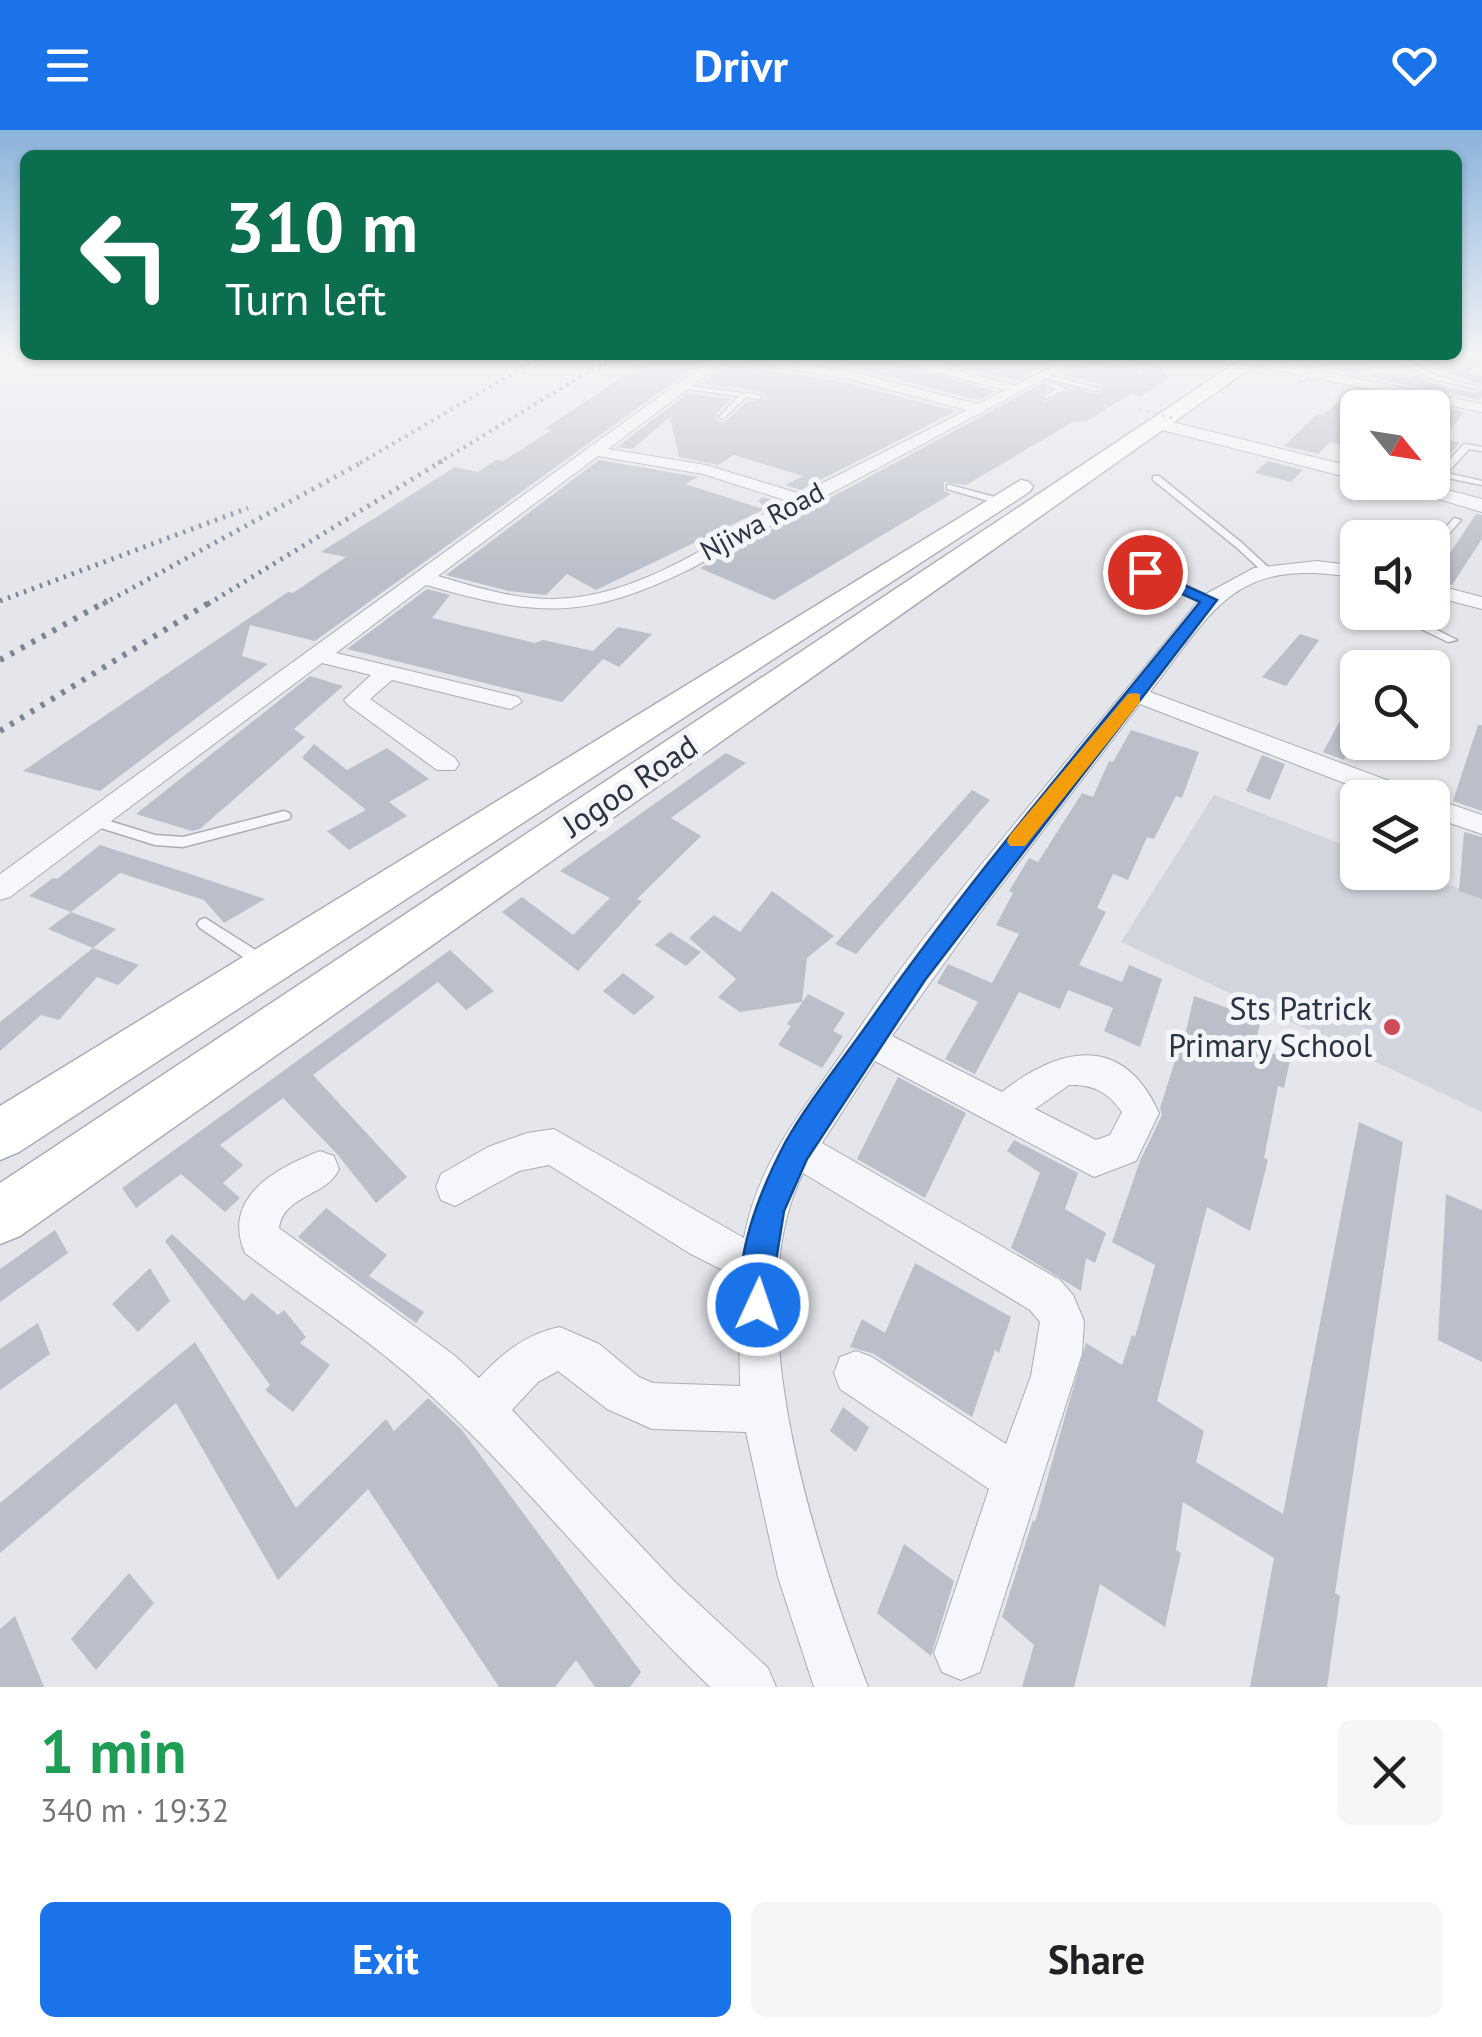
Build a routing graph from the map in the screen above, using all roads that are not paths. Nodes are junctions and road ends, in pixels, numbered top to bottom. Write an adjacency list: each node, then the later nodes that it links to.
1 (629, 426): 6 (street)
2 (947, 426): 15 (street, Njiwa Road)
3 (1157, 426): 13 (main road, Jogoo Road)
4 (1167, 426): 8 (street)
5 (1482, 449): 7 (lane)
6 (594, 451): 15 (street); 22 (street)
7 (1450, 465)
8 (1340, 469)
9 (1450, 476): 11 (lane)
10 (1156, 478): 20 (lane)
11 (1482, 483)
12 (950, 487): 13 (lane)
13 (1030, 489): 30 (main road, Jogoo Road); 33 (main road, Jogoo Road)
14 (1450, 497): 16 (street)
15 (803, 500): 22 (street, Njiwa Road)
16 (1482, 506)
17 (1457, 520): 18 (lane)
18 (1450, 528)
19 (1112, 558): 24 (lane)
20 (1265, 569): 21 (street); 24 (street)
21 (1340, 570)
22 (423, 578): 28 (street)
23 (1450, 595): 25 (street)
24 (1209, 600): 31 (street)
25 (1482, 603)
26 (1430, 630): 27 (lane)
27 (1452, 640)
28 (318, 655): 29 (street); 38 (street)
29 (387, 672): 32 (street); 34 (street)
30 (713, 684): 33 (main road); 42 (main road, Jogoo Road)
31 (1137, 694): 35 (street); 43 (street)
32 (510, 702)
33 (751, 704): 49 (main road, Jogoo Road)
34 (446, 764)
35 (1363, 780)
36 (1450, 813): 39 (street)
37 (284, 816): 38 (lane)
38 (93, 821): 40 (street)
39 (1482, 825)
40 (0, 889)
41 (205, 924): 42 (lane)
42 (267, 966): 45 (main road, Jogoo Road)
43 (869, 1041): 44 (street); 46 (street)
44 (1004, 1112)
45 (0, 1135)
46 (797, 1149): 50 (street); 54 (street)
47 (320, 1169): 52 (street)
48 (455, 1187): 50 (street)
49 (0, 1216)
50 (760, 1267): 53 (street)
51 (856, 1373): 54 (street)
52 (480, 1410): 53 (street); 56 (street)
53 (768, 1410): 57 (street)
54 (1016, 1479): 55 (street)
55 (961, 1653)
56 (748, 1687)
57 (841, 1687)

